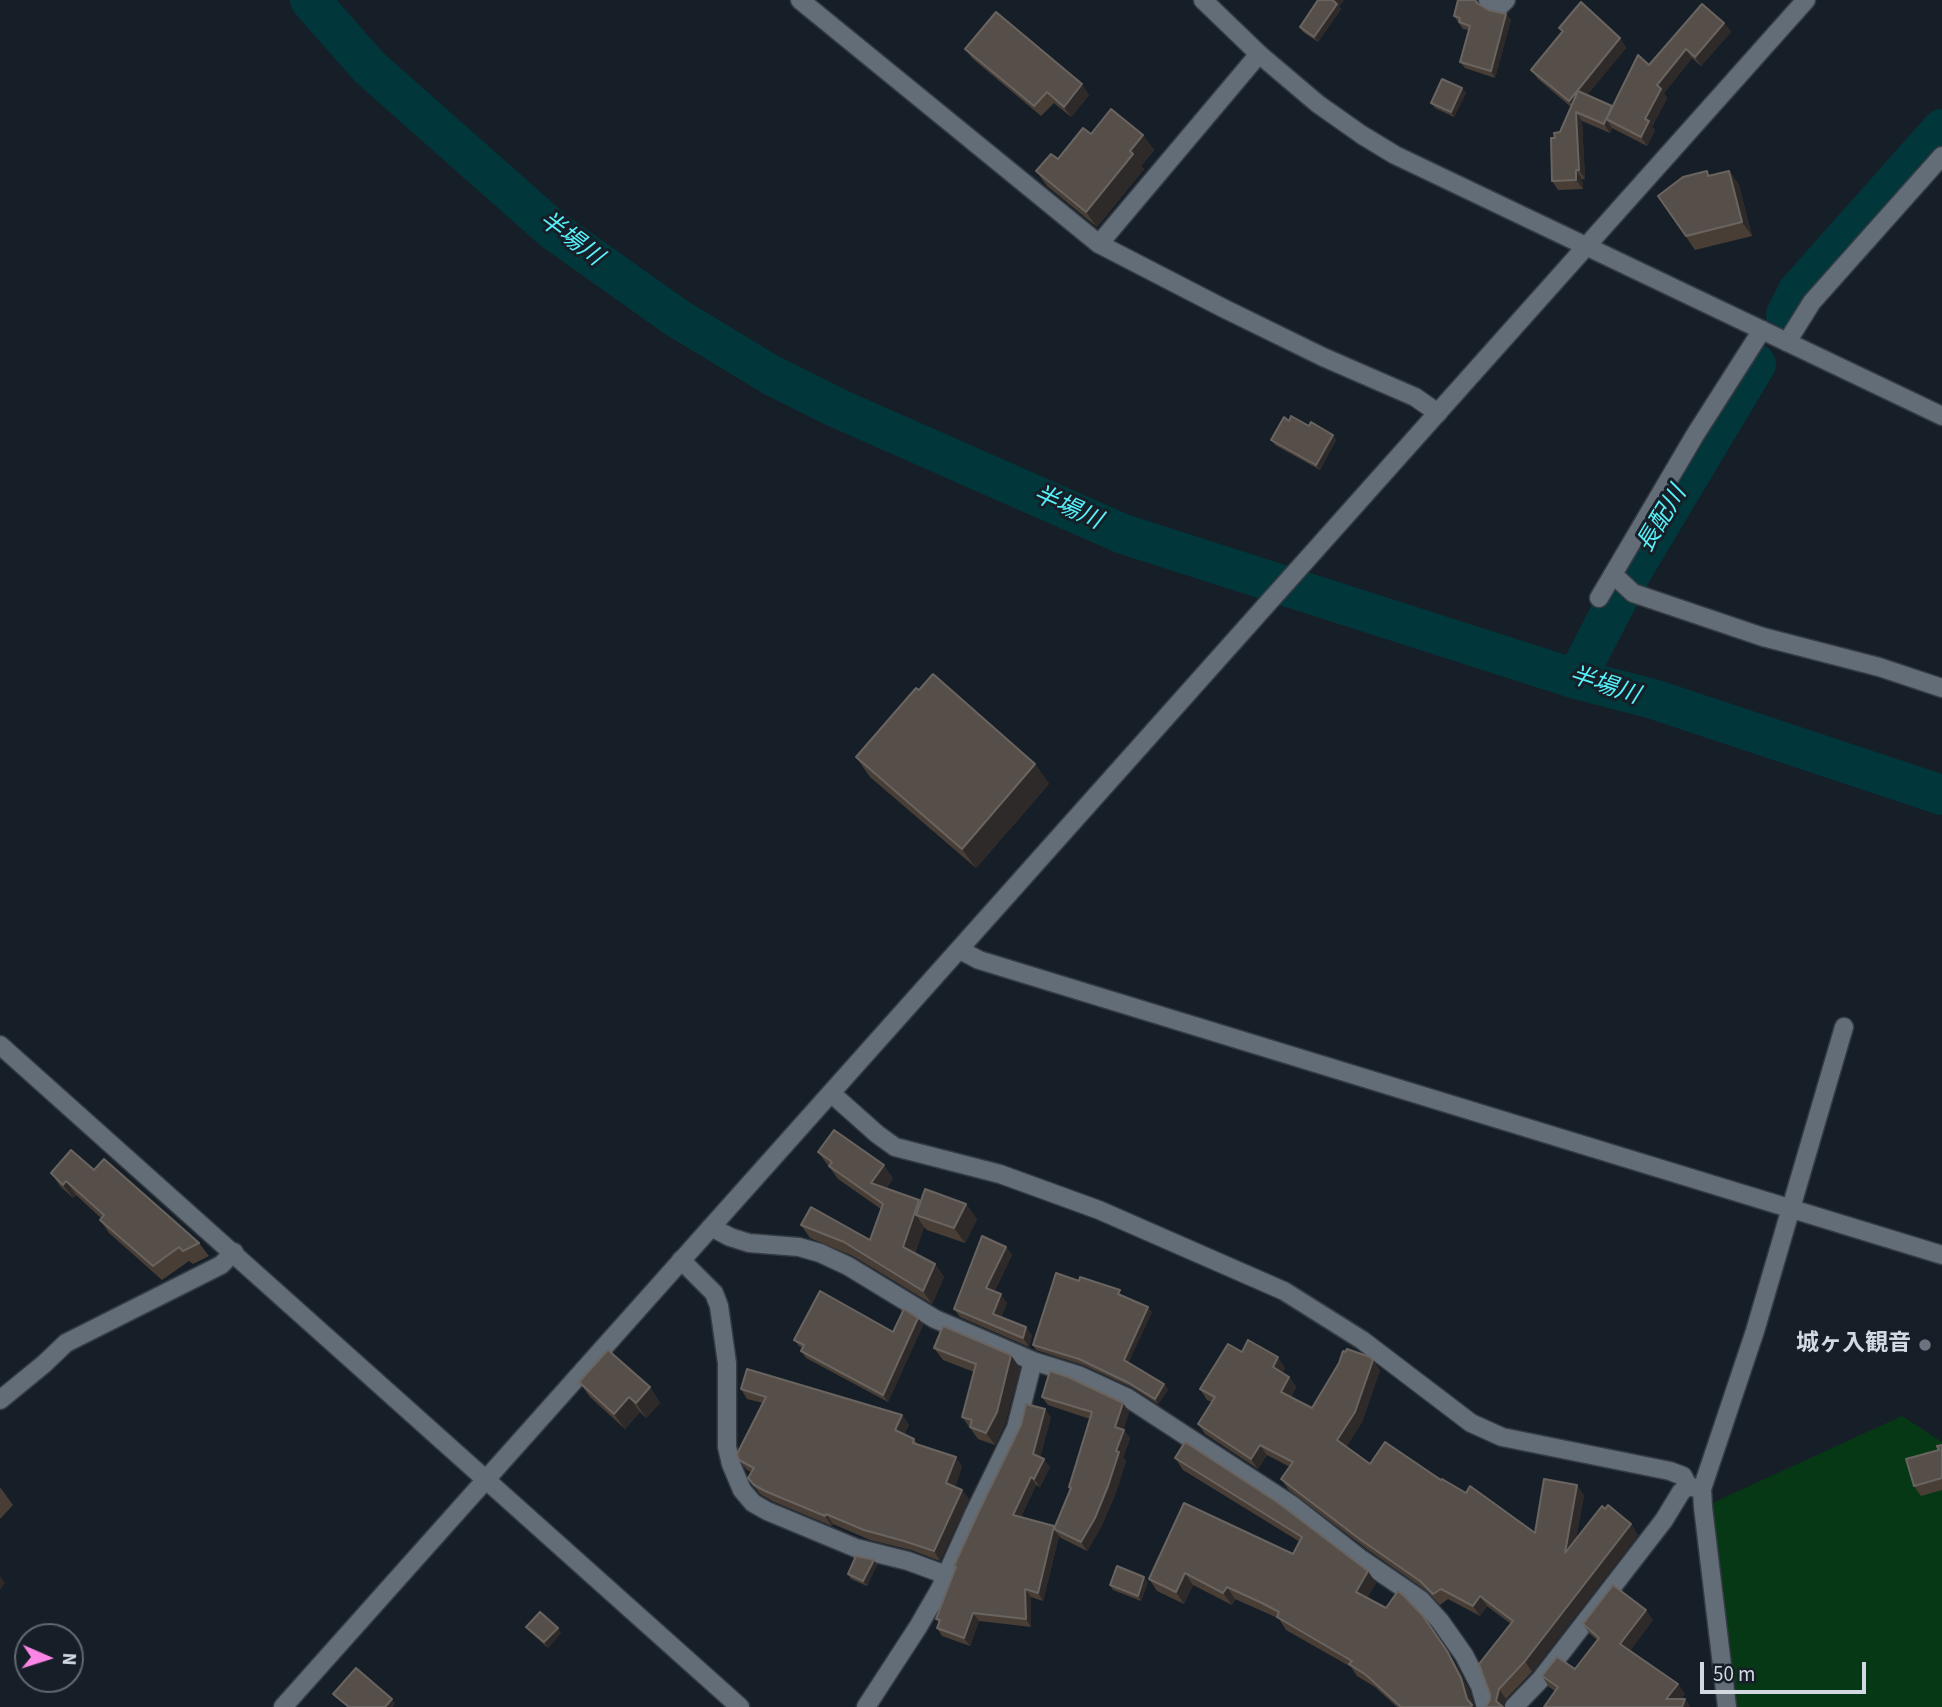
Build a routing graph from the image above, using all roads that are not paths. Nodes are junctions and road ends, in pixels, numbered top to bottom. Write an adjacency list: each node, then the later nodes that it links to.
1 (800, 0): 8 (street)
2 (1203, 0): 6 (street)
3 (1488, 0): 4 (street)
4 (1506, 0)
5 (1806, 0): 9 (street)
6 (1259, 54): 8 (street); 9 (street)
7 (1942, 156): 11 (street)
8 (1100, 244): 12 (street)
9 (1585, 247): 10 (street); 12 (street)
10 (1762, 331): 11 (street); 14 (street)
11 (1787, 342): 13 (street)
12 (1438, 413): 17 (street)
13 (1942, 416)
14 (1616, 577): 15 (street); 16 (street)
15 (1599, 598)
16 (1942, 688)
17 (960, 950): 20 (street); 21 (street)
18 (1844, 1027): 21 (street)
19 (0, 1045): 23 (street)
20 (831, 1093): 22 (street); 29 (street)
21 (1790, 1208): 24 (street); 29 (street)
22 (711, 1227): 25 (street); 26 (street)
23 (234, 1252): 27 (street); 28 (street)
24 (1942, 1255)
25 (681, 1259): 28 (street); 30 (street)
26 (1033, 1361): 30 (street); 34 (street)
27 (0, 1400)
28 (486, 1479): 31 (street); 32 (street)
29 (1695, 1488): 35 (street); 36 (street)
30 (946, 1576): 33 (street)
31 (282, 1707)
32 (740, 1707)
33 (866, 1707)
34 (1486, 1707)
35 (1514, 1707)
36 (1727, 1707)

